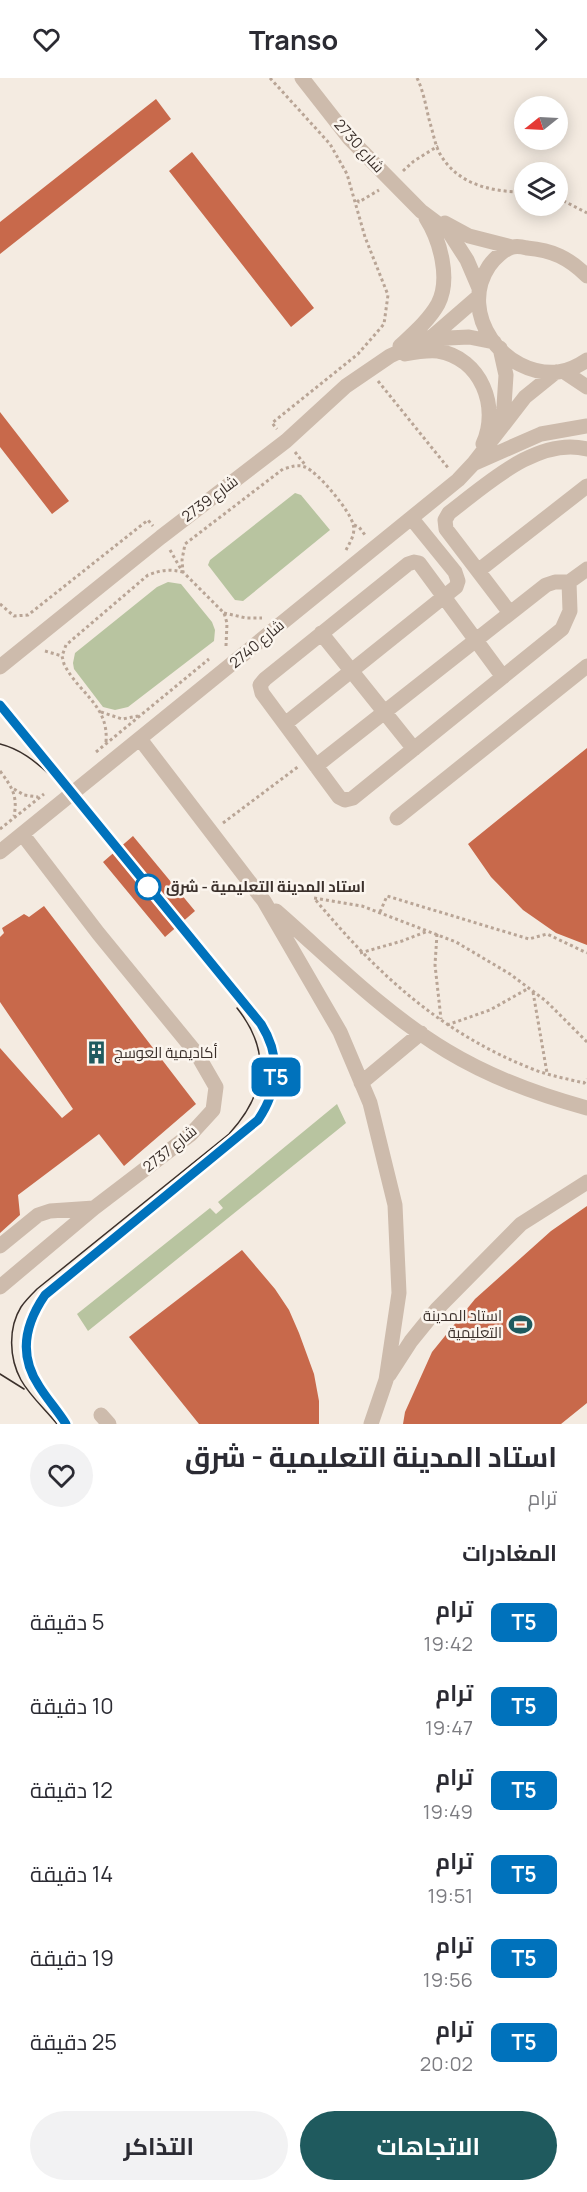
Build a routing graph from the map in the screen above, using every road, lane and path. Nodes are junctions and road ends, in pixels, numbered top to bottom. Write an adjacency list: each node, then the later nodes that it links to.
1 (270, 78): 20 (path)
2 (302, 78): 6 (street, شارع 2730)
3 (417, 78): 4 (path)
4 (514, 192)
5 (568, 203): 7 (path)
6 (421, 211): 8 (street, شارع 2730); 10 (street, شارع 2730); 13 (street)
7 (587, 213)
8 (512, 247): 9 (street, شارع 2730); 10 (street)
9 (587, 276)
10 (478, 292): 11 (street, شارع 2739); 12 (street, شارع 2730)
11 (424, 339): 12 (street, شارع 2739); 13 (street, شارع 2739)
12 (497, 345): 16 (street); 18 (street)
13 (390, 356): 15 (street, شارع 2739); 22 (street)
14 (587, 360): 16 (street, شارع 2740)
15 (369, 369): 20 (street, شارع 2739); 24 (path)
16 (560, 372): 17 (street); 18 (street, شارع 2740)
17 (587, 387)
18 (502, 425): 22 (street, شارع 2740)
19 (587, 426): 22 (street)
20 (286, 441): 23 (path); 27 (street, شارع 2739)
21 (587, 449): 30 (street)
22 (473, 464): 24 (street, شارع 2740)
23 (307, 467): 28 (path); 31 (path)
24 (458, 480): 26 (street, شارع 2740)
25 (587, 486): 30 (street)
26 (412, 519): 33 (street); 49 (street, شارع 2740)
27 (161, 537): 31 (path); 34 (path); 41 (street, شارع 2739)
28 (345, 551)
29 (587, 569): 32 (street)
30 (478, 571): 35 (street)
31 (183, 572): 36 (path); 45 (path)
32 (569, 582): 35 (street); 44 (street)
33 (445, 598): 38 (street); 39 (street); 43 (street)
34 (0, 605)
35 (510, 613): 39 (street)
36 (224, 614): 37 (path); 40 (path)
37 (262, 618)
38 (321, 633): 43 (street); 48 (street)
39 (475, 639): 44 (street); 46 (street)
40 (226, 646)
41 (2, 661)
42 (587, 666): 58 (street)
43 (352, 672): 46 (street); 48 (street)
44 (503, 677): 51 (street)
45 (100, 712): 47 (path); 50 (path)
46 (384, 712): 51 (street); 52 (street)
47 (139, 716)
48 (285, 724): 52 (street)
49 (140, 739): 60 (street); 61 (street, شارع 2740)
50 (106, 743)
51 (414, 749): 52 (street)
52 (313, 762): 60 (path)
53 (0, 771): 54 (path)
54 (14, 789): 56 (path); 57 (path)
55 (48, 790): 56 (path)
56 (40, 797): 57 (path)
57 (13, 818): 59 (path)
58 (397, 818)
59 (0, 829)
60 (212, 831): 63 (street)
61 (23, 835): 62 (street, شارع 2740); 79 (street, شارع 2737)
62 (0, 852)
63 (264, 901): 72 (street); 76 (street)
64 (380, 912): 65 (path); 67 (path); 68 (path)
65 (430, 931): 66 (path); 67 (path)
66 (437, 934): 69 (path); 70 (path)
67 (360, 953): 70 (path)
68 (587, 954)
69 (531, 990): 71 (path); 73 (path); 74 (path)
70 (441, 1021): 71 (path)
71 (447, 1025): 74 (path)
72 (421, 1033): 76 (street); 77 (street)
73 (587, 1042)
74 (547, 1073): 75 (path)
75 (587, 1079)
76 (361, 1083): 82 (street)
77 (587, 1108)
78 (587, 1182): 82 (street)
79 (94, 1208): 80 (street); 81 (street, شارع 2737)
80 (0, 1246)
81 (0, 1287)
82 (386, 1380): 83 (street)
83 (370, 1424)

